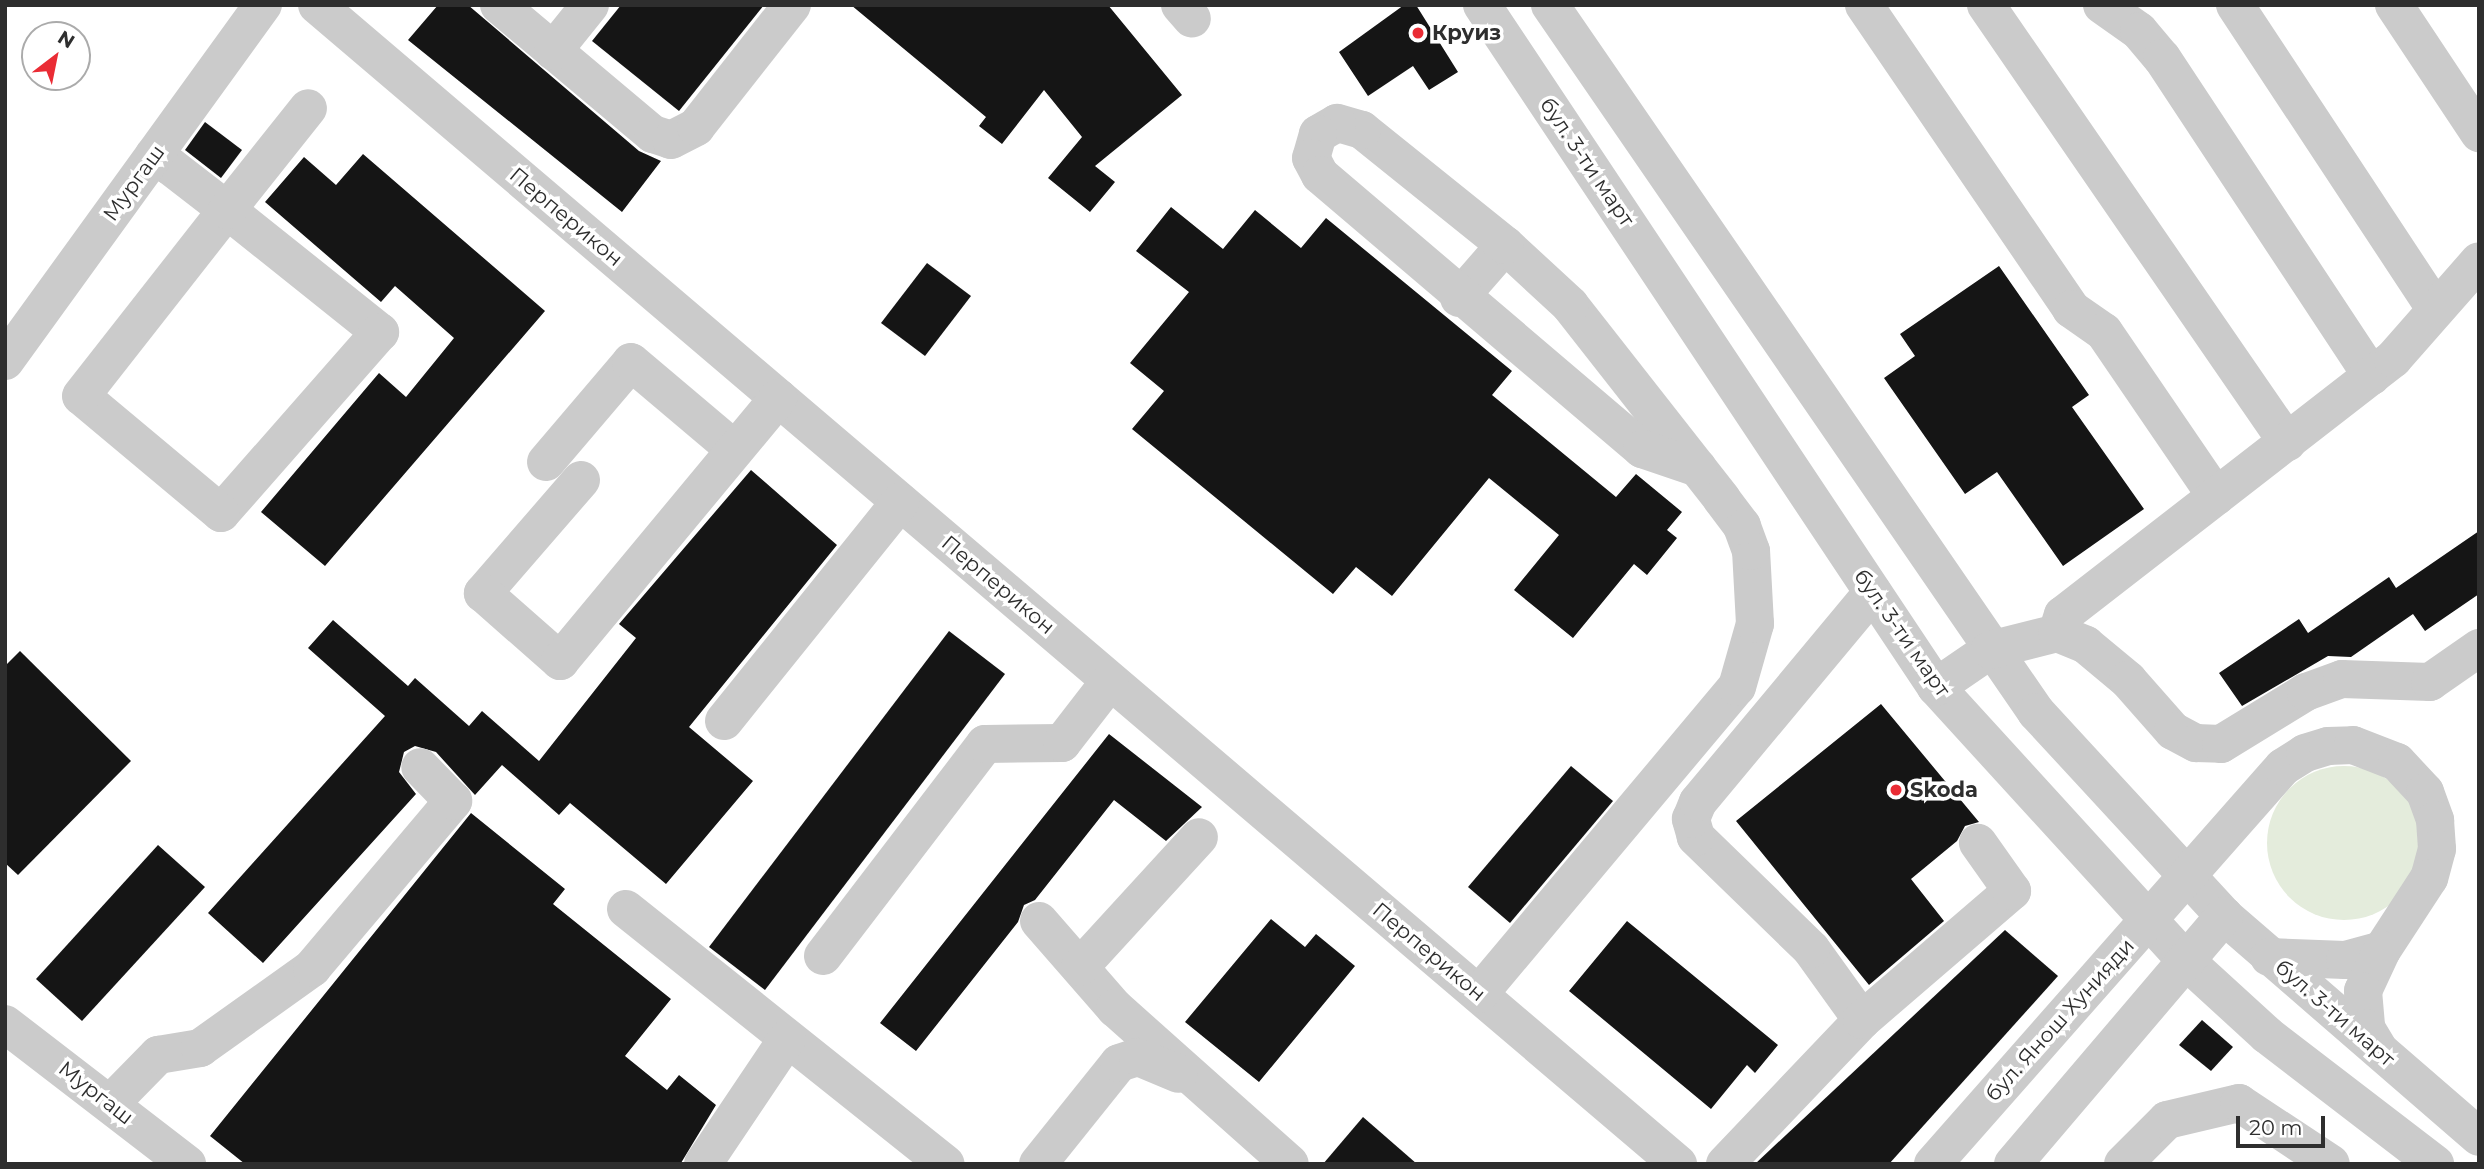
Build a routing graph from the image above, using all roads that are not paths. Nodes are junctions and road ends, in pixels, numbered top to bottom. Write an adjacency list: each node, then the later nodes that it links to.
1 (263, 5): 16 (street, Мургаш)
2 (317, 5): 24 (street, Перперикон)
3 (499, 5): 13 (street)
4 (590, 5): 13 (street)
5 (792, 5): 13 (street)
6 (1482, 5): 32 (street, бул. 3-ти март)
7 (1550, 5): 35 (street, бул. 3-ти март)
8 (1864, 5): 30 (street)
9 (1986, 5): 25 (street)
10 (2102, 5): 23 (street)
11 (2235, 5): 21 (street)
12 (2394, 5): 15 (street)
13 (553, 51)
14 (308, 108): 17 (street)
15 (2479, 133)
16 (154, 155): 17 (street); 22 (street, Мургаш)
17 (227, 210): 17 (street)
18 (1505, 245): 20 (street); 20 (street); 28 (street)
19 (2479, 261): 21 (street)
20 (1459, 298): 28 (street)
21 (2437, 310): 23 (street)
22 (5, 361)
23 (2372, 376): 25 (street)
24 (778, 398): 26 (street); 31 (street, Перперикон)
25 (2287, 442): 30 (street)
26 (735, 450): 27 (street); 29 (street)
27 (546, 462)
28 (1698, 468): 52 (street)
29 (581, 480)
30 (2216, 496): 33 (street)
31 (901, 502): 36 (street, Перперикон); 38 (street)
32 (1873, 592): 37 (street, бул. 3-ти март); 53 (street)
33 (2057, 633): 34 (street); 35 (street)
34 (2479, 649)
35 (1990, 650): 37 (street); 42 (street, бул. 3-ти март)
36 (1110, 681): 48 (street); 52 (street, Перперикон)
37 (1936, 687): 46 (street, бул. 3-ти март)
38 (724, 721)
39 (419, 767): 58 (street)
40 (1199, 837): 51 (street)
41 (1978, 844): 53 (street)
42 (2188, 877): 44 (street, бул. 3-ти март); 46 (street, бул. Янош Хунияди); 47 (street)
43 (626, 909): 55 (street)
44 (2224, 916): 49 (street, бул. 3-ти март); 50 (street)
45 (1039, 921): 51 (street)
46 (2148, 921): 50 (street, бул. 3-ти март); 67 (street, бул. Янош Хунияди)
47 (2382, 950): 49 (street); 56 (street)
48 (823, 956)
49 (2269, 957): 56 (street, бул. 3-ти март)
50 (2185, 960): 68 (street); 71 (street, бул. 3-ти март)
51 (1080, 967): 57 (street)
52 (1479, 994): 65 (street, Перперикон)
53 (1862, 1020): 66 (street)
54 (5, 1024): 58 (street, Мургаш)
55 (787, 1039): 62 (street); 63 (street)
56 (2382, 1054): 59 (street, бул. 3-ти март)
57 (1199, 1083): 61 (street); 64 (street)
58 (110, 1104): 60 (street, Мургаш)
59 (2479, 1138)
60 (177, 1161)
61 (1280, 1161)
62 (703, 1164)
63 (946, 1164)
64 (1038, 1164)
65 (1678, 1164)
66 (1725, 1164)
67 (1933, 1164)
68 (2012, 1164)
69 (2123, 1164): 70 (street)
70 (2331, 1164)
71 (2435, 1164)

